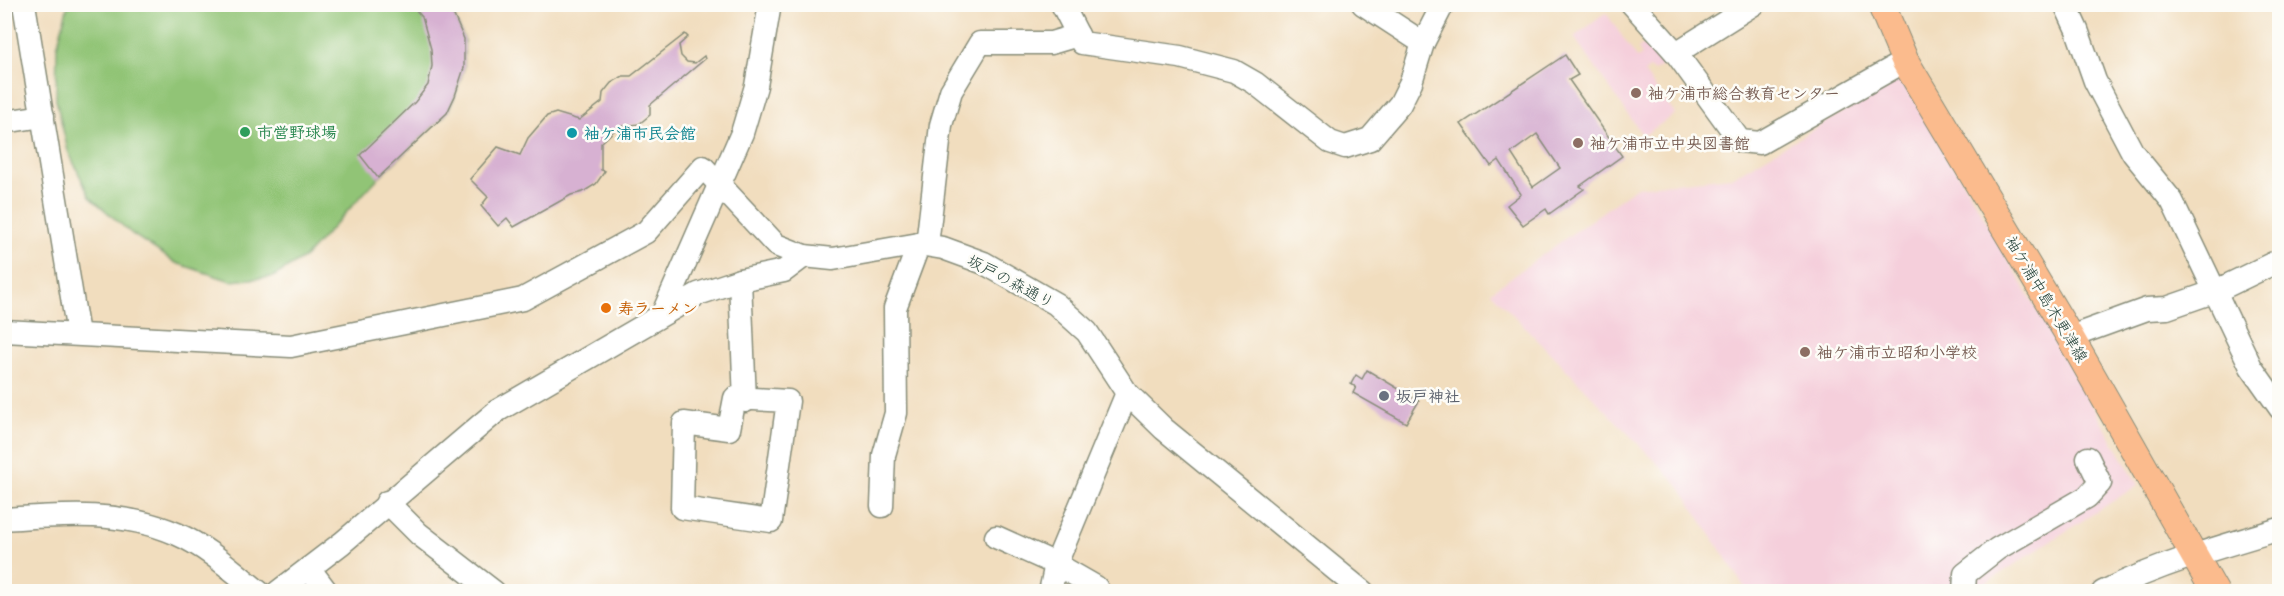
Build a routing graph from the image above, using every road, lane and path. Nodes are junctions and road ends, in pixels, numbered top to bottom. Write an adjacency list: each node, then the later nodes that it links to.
1 (24, 4): 14 (street)
2 (770, 4): 16 (street)
3 (1062, 4): 10 (street)
4 (1363, 4): 11 (street)
5 (1443, 4): 11 (street)
6 (1632, 4): 12 (street)
7 (1754, 4): 12 (street)
8 (1881, 4): 13 (main road, 袖ケ浦中島木更津線)
9 (2065, 4): 21 (street)
10 (1078, 35): 11 (street); 17 (street)
11 (1423, 43)
12 (1676, 53): 13 (street)
13 (1905, 61): 25 (main road, 袖ケ浦中島木更津線)
14 (43, 116): 15 (street); 24 (street)
15 (4, 122)
16 (721, 184): 18 (street, 坂戸の森通り); 22 (street); 24 (street, 坂戸の森通り)
17 (923, 244): 18 (street, 坂戸の森通り); 26 (street, 坂戸の森通り); 31 (street)
18 (804, 256): 20 (street)
19 (2280, 260): 21 (street)
20 (740, 280): 22 (street); 27 (street)
21 (2216, 291): 25 (street); 28 (street)
22 (663, 313): 30 (street)
23 (4, 331): 24 (street)
24 (78, 334)
25 (2070, 337): 35 (main road, 袖ケ浦中島木更津線)
26 (1127, 393): 36 (street); 44 (street, 坂戸の森通り)
27 (745, 401): 27 (street)
28 (2280, 408)
29 (2088, 458): 45 (street)
30 (387, 502): 37 (street); 41 (street)
31 (882, 506)
32 (4, 519): 38 (street)
33 (2280, 529): 35 (street)
34 (996, 537): 36 (street)
35 (2195, 554): 46 (street); 47 (main road, 袖ケ浦中島木更津線)
36 (1056, 564): 42 (street); 43 (street)
37 (309, 568): 39 (street); 40 (street)
38 (259, 591)
39 (278, 591)
40 (327, 591)
41 (494, 591)
42 (1050, 591)
43 (1099, 591)
44 (1363, 591)
45 (1964, 591)
46 (2103, 591)
47 (2215, 591)

